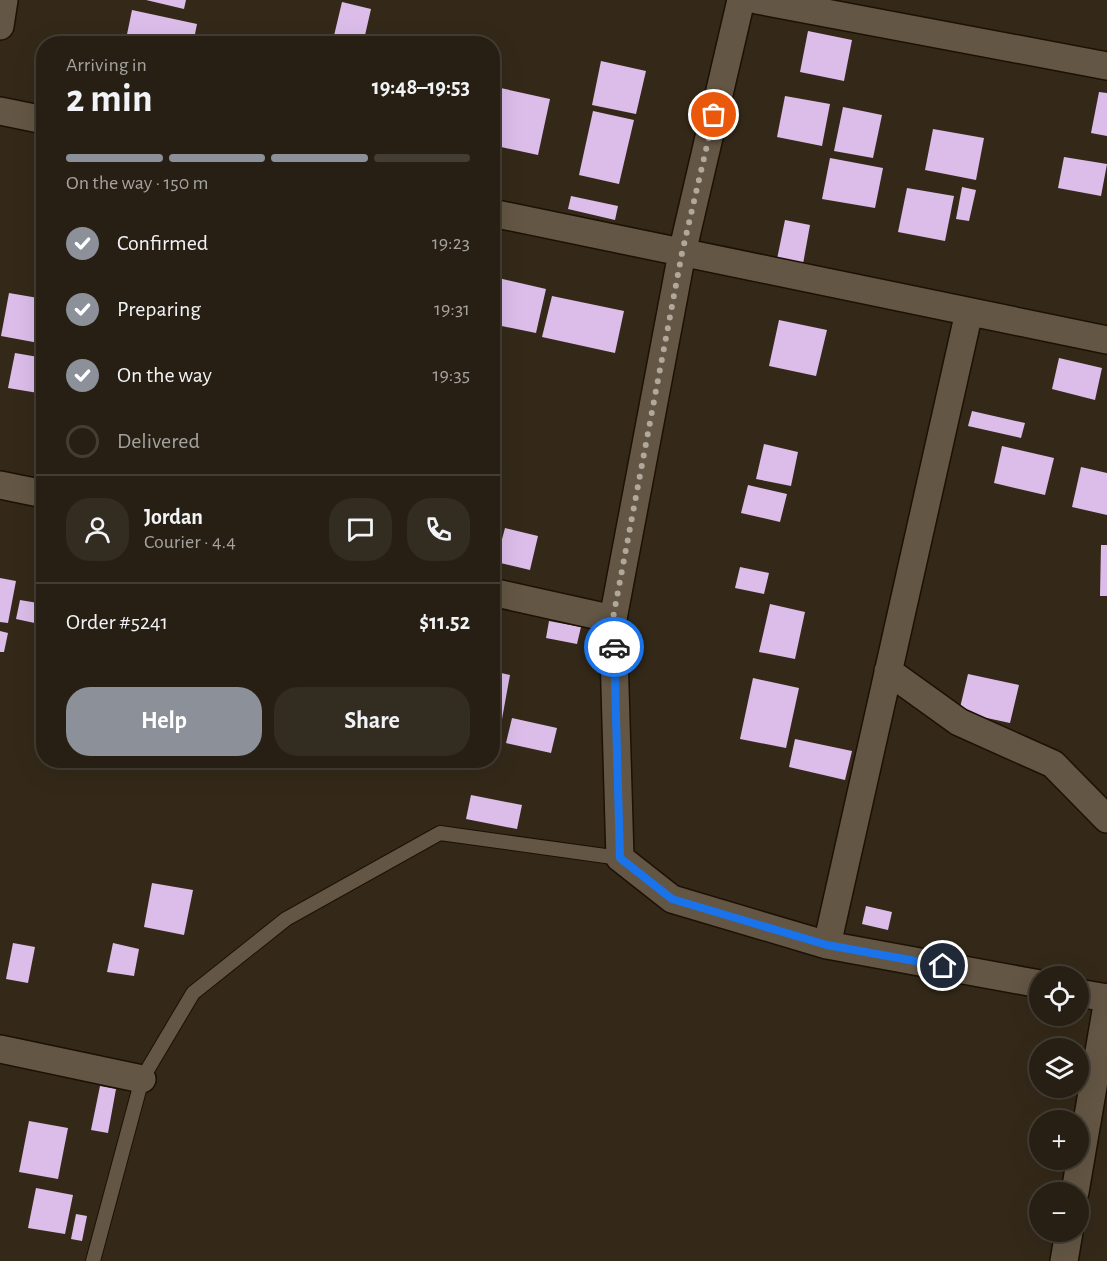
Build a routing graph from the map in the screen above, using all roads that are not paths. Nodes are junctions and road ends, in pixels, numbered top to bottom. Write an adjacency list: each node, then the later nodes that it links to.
1 (4, 0): 4 (street)
2 (741, 0): 9 (street)
3 (757, 0): 5 (street)
4 (0, 26)
5 (1107, 66)
6 (0, 111): 7 (street)
7 (36, 122)
8 (500, 215): 9 (street)
9 (682, 253): 10 (street); 15 (street)
10 (969, 312): 11 (street); 16 (street)
11 (1107, 340)
12 (0, 485): 13 (street)
13 (36, 492)
14 (500, 594): 15 (street)
15 (613, 618): 18 (street)
16 (888, 671): 17 (street); 19 (street)
17 (1107, 819)
18 (620, 858): 19 (street); 25 (lane)
19 (827, 945): 20 (street)
20 (1029, 982)
21 (1089, 995): 22 (street)
22 (1107, 998)
23 (1107, 1005): 26 (street)
24 (0, 1049): 25 (street)
25 (142, 1079): 28 (lane)
26 (1077, 1182)
27 (1067, 1242): 29 (street)
28 (93, 1261)
29 (1064, 1261)

